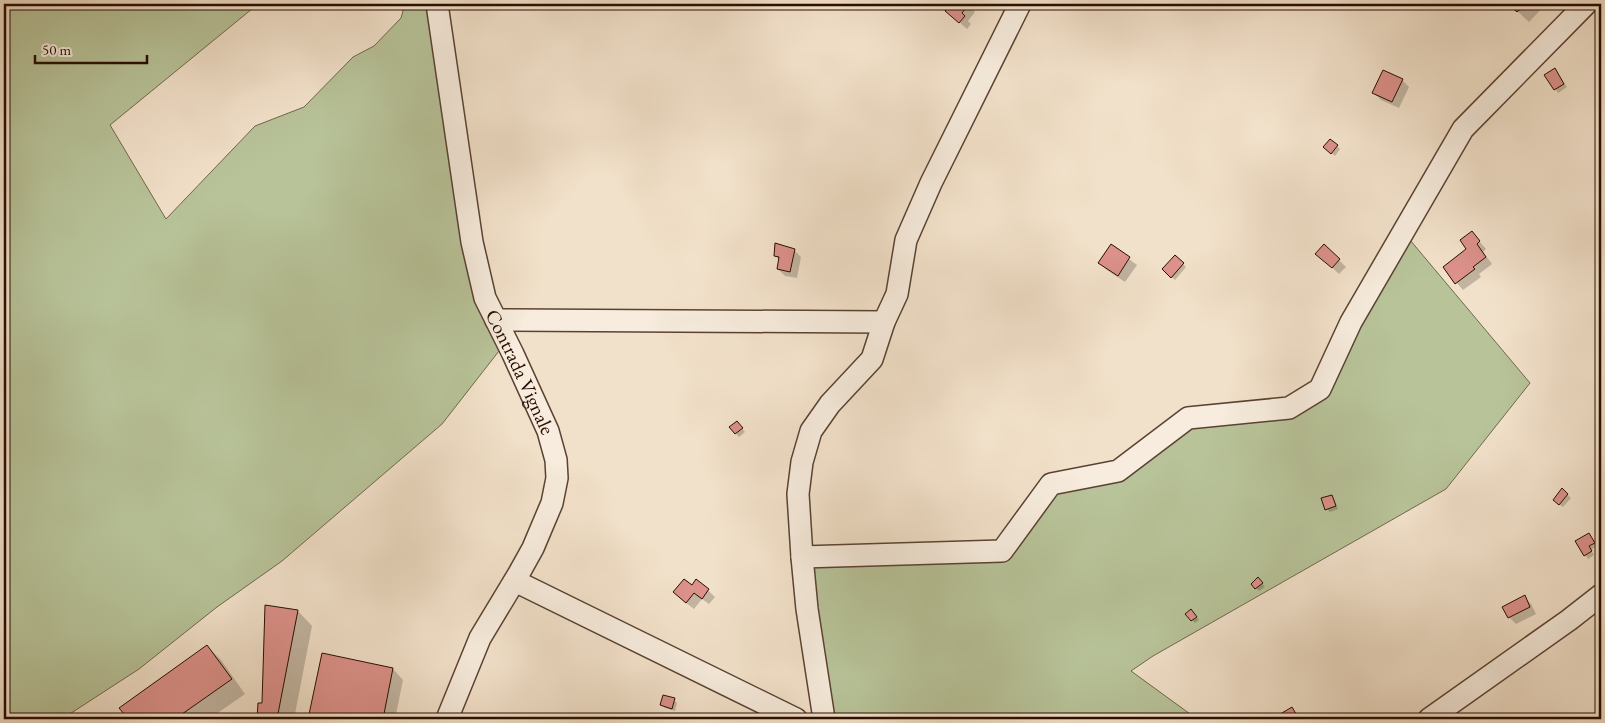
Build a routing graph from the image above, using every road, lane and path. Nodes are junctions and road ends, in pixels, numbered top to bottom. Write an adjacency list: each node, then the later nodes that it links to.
1 (437, 4): 4 (street, Contrada Vignale)
2 (1020, 4): 5 (street)
3 (1586, 4): 6 (street)
4 (496, 320): 5 (street); 7 (street, Contrada Vignale)
5 (884, 322): 6 (street)
6 (802, 557): 11 (street)
7 (515, 581): 9 (street, Contrada Vignale); 10 (street)
8 (1601, 595): 12 (street)
9 (446, 719)
10 (796, 719)
11 (824, 719)
12 (1429, 719)

